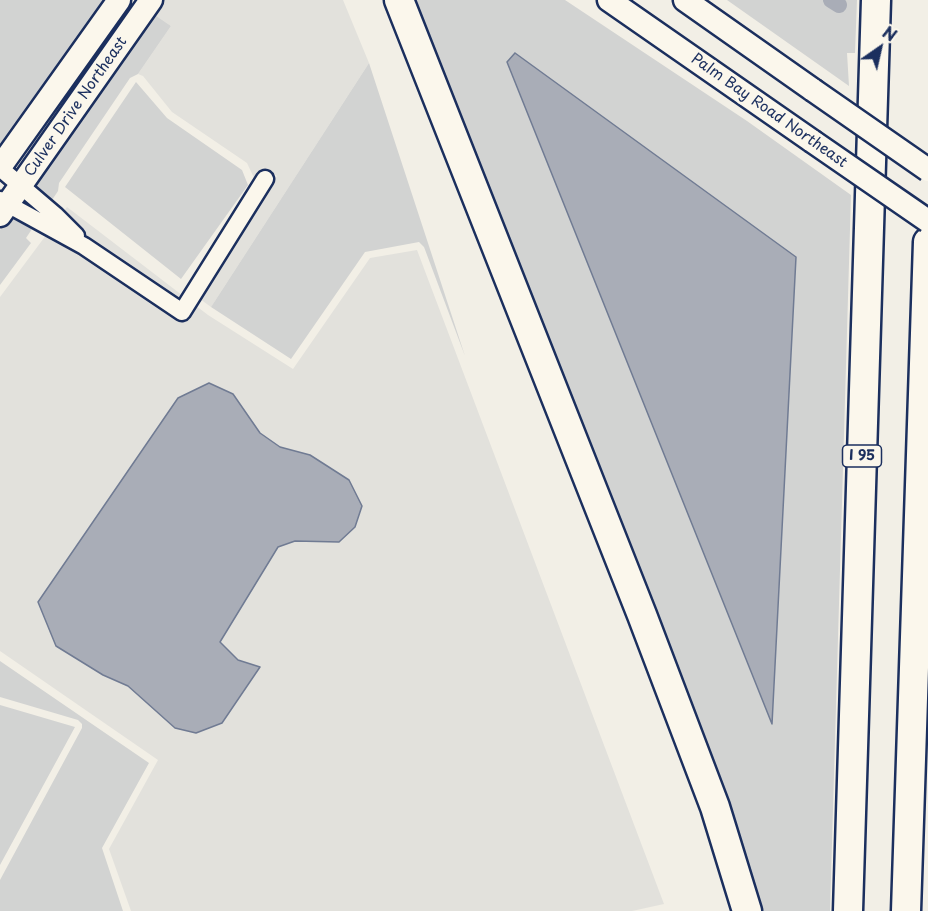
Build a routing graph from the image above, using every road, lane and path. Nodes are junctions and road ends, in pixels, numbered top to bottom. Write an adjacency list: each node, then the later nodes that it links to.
1 (119, 0): 7 (main road, Culver Drive Northeast)
2 (151, 0): 10 (main road, Culver Drive Northeast)
3 (399, 0): 15 (highway)
4 (609, 0): 12 (main road, Palm Bay Road Northeast, bridge)
5 (685, 0): 8 (main road, bridge)
6 (876, 0): 16 (highway, I 95)
7 (0, 167): 10 (street)
8 (928, 170)
9 (266, 179): 14 (street)
10 (20, 186): 11 (main road, Culver Drive Northeast); 14 (street)
11 (2, 207): 14 (street)
12 (928, 221)
13 (928, 242): 17 (highway)
14 (84, 246)
15 (747, 911)
16 (848, 911)
17 (906, 911)

